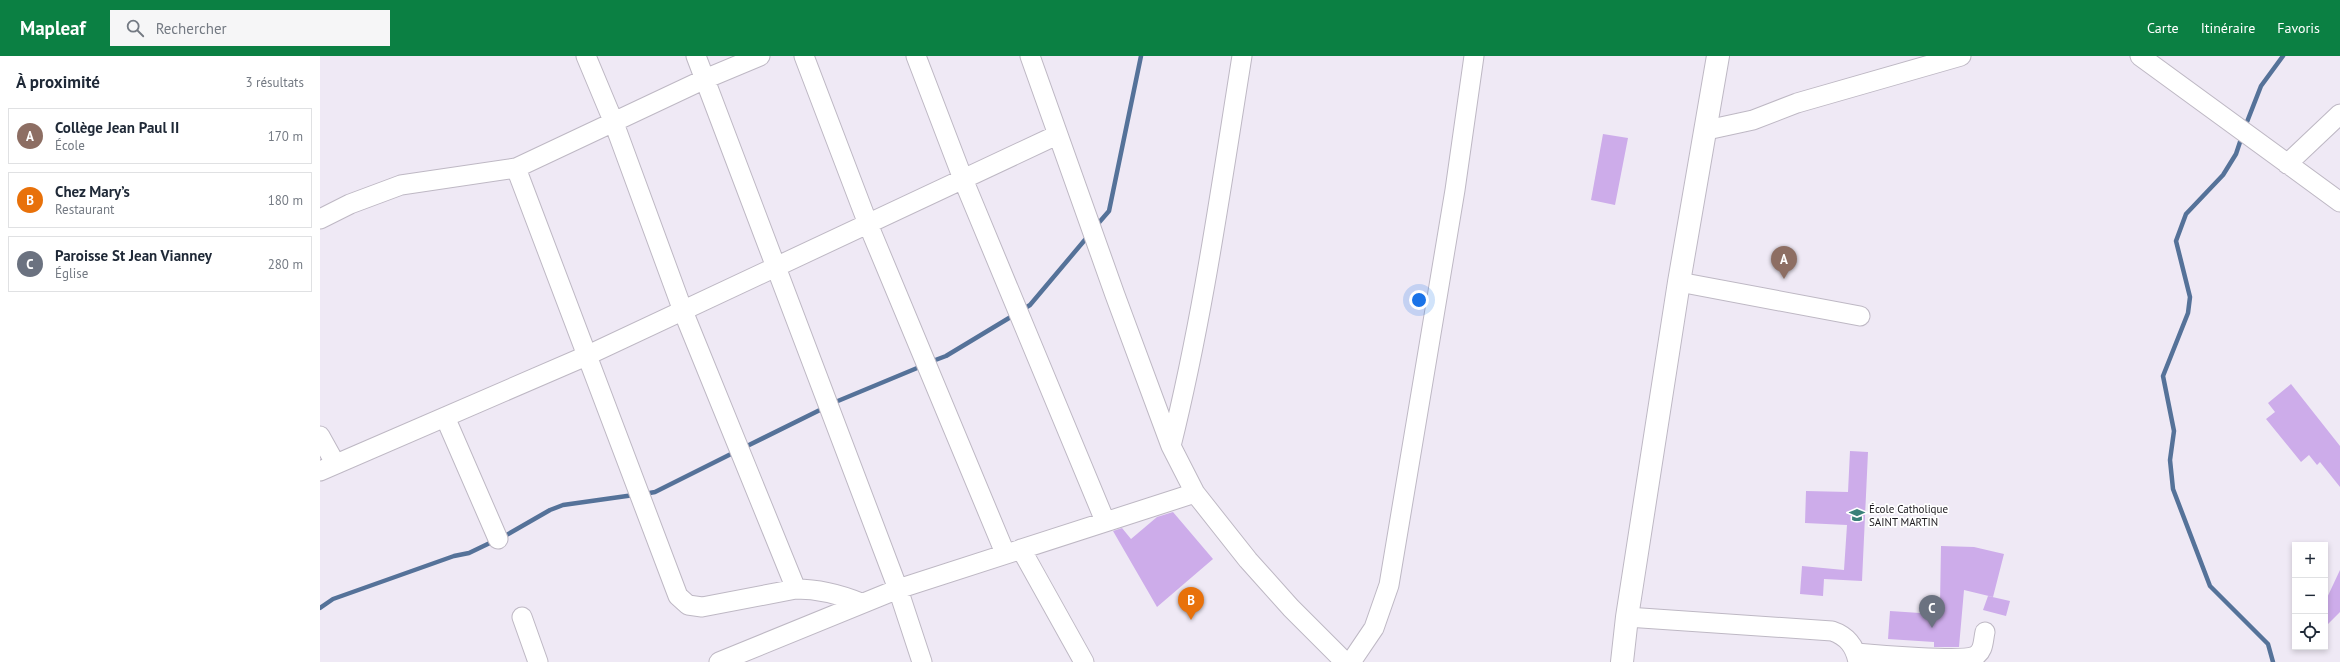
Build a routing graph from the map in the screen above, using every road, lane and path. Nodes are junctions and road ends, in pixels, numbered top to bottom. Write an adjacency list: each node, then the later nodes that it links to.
1 (586, 56): 14 (street)
2 (696, 56): 12 (street)
3 (760, 56): 12 (street)
4 (804, 56): 22 (street)
5 (916, 56): 19 (street)
6 (1030, 56): 16 (street)
7 (1242, 56): 30 (street)
8 (1474, 56): 48 (street)
9 (1718, 56): 15 (main road)
10 (1961, 56): 15 (street)
11 (2140, 56): 17 (street)
12 (705, 79): 14 (street); 23 (street)
13 (2340, 114): 17 (street)
14 (614, 123): 18 (street); 25 (street)
15 (1707, 130): 24 (main road)
16 (1057, 134): 19 (street); 30 (street)
17 (2287, 164): 20 (street)
18 (516, 168): 21 (street); 27 (street)
19 (963, 179): 22 (street); 33 (street)
20 (2340, 202)
21 (320, 219)
22 (868, 224): 23 (street); 35 (street)
23 (775, 268): 25 (street); 37 (street)
24 (1679, 282): 26 (street); 39 (main road)
25 (682, 311): 27 (street); 36 (street)
26 (1860, 316)
27 (586, 356): 28 (street); 36 (street)
28 (444, 416): 31 (street); 34 (street)
29 (320, 436): 31 (street)
30 (1172, 446): 32 (street)
31 (328, 467)
32 (1195, 493): 33 (street); 47 (street)
33 (1105, 521): 35 (street)
34 (498, 539)
35 (1013, 551): 37 (street); 46 (street)
36 (796, 589): 38 (street)
37 (898, 589): 38 (street); 45 (street)
38 (862, 603): 44 (street)
39 (1627, 617): 42 (street); 49 (main road)
40 (522, 618): 43 (street)
41 (1985, 632): 42 (street)
42 (1857, 658)
43 (538, 662)
44 (719, 662)
45 (922, 662)
46 (1084, 662)
47 (1345, 662)
48 (1351, 662)
49 (1622, 662)

